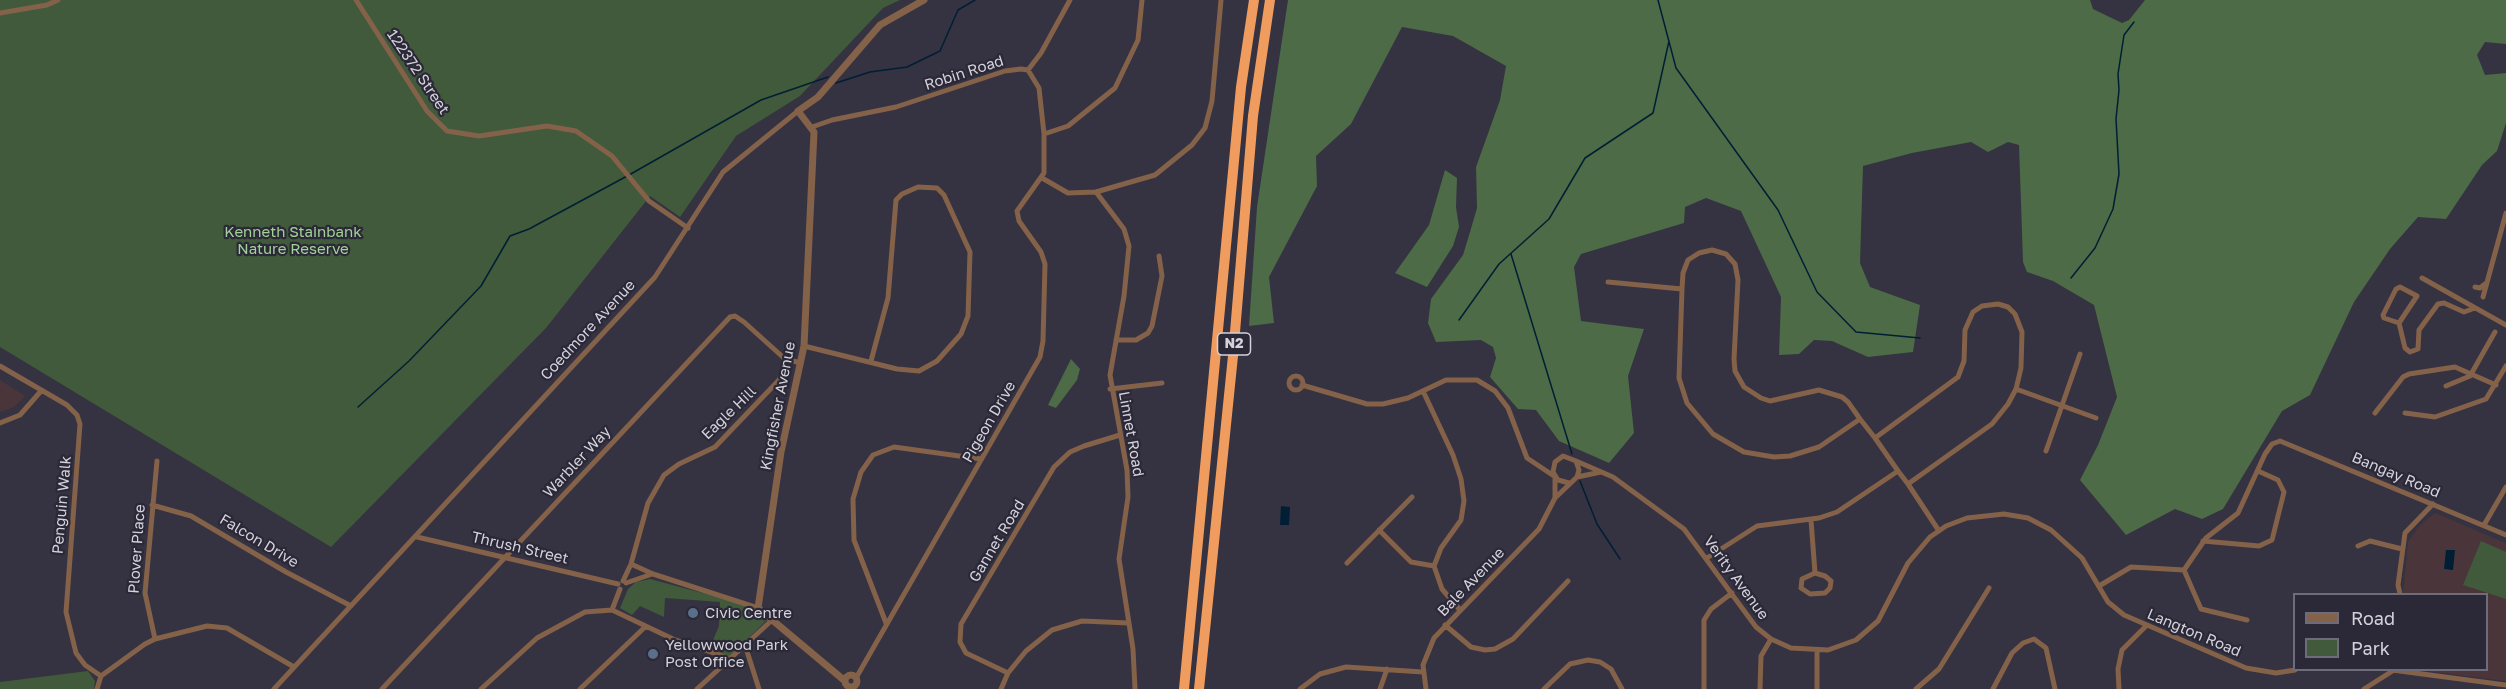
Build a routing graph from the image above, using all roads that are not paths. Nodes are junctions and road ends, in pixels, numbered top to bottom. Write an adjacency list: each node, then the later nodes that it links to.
1 (58, 0): 9 (street)
2 (356, 0): 18 (street, 122372 Street)
3 (924, 0): 11 (street, Coedmore Avenue)
4 (1070, 0): 10 (street)
5 (1142, 0): 13 (street)
6 (1221, 0): 15 (street)
7 (1254, 0): 133 (highway, N2)
8 (1270, 0): 134 (highway, N2)
9 (0, 13)
10 (1028, 70): 12 (street, Robin Road); 13 (street)
11 (798, 111): 12 (street); 18 (street, Coedmore Avenue)
12 (812, 127): 32 (street, Kingfisher Avenue)
13 (1044, 134): 14 (street)
14 (1042, 178): 15 (street); 57 (street, Pigeon Drive)
15 (1096, 192): 31 (street, Linnet Road)
16 (2506, 213): 17 (street)
17 (2502, 222): 19 (street); 23 (street)
18 (688, 228): 79 (street, Coedmore Avenue)
19 (2506, 228)
20 (1159, 256): 31 (street)
21 (2422, 278): 27 (street)
22 (1608, 282): 25 (street)
23 (2485, 284): 24 (street); 26 (street)
24 (2475, 287)
25 (1682, 289): 52 (street); 52 (street)
26 (2483, 297)
27 (2475, 308): 28 (street); 29 (street)
28 (2399, 323): 28 (street)
29 (2506, 326)
30 (2495, 332): 39 (street)
31 (1116, 340): 44 (street, Linnet Road)
32 (804, 346): 34 (street); 36 (street, Kingfisher Avenue)
33 (2080, 354): 48 (street)
34 (871, 361): 34 (street)
35 (789, 362): 36 (street); 83 (street, Warbler Way); 86 (street, Eagle Hill)
36 (801, 363): 98 (street, Kingfisher Avenue)
37 (0, 366): 46 (street, Penguin Walk)
38 (2506, 366): 42 (street)
39 (2471, 374): 42 (street); 43 (street); 49 (street)
40 (1162, 383): 44 (street)
41 (1302, 385): 47 (street)
42 (2496, 385): 50 (street)
43 (2446, 386)
44 (1110, 389): 54 (street, Linnet Road)
45 (2016, 389): 48 (street); 55 (street); 68 (street)
46 (41, 391): 53 (street); 120 (street, Penguin Walk)
47 (1423, 391): 61 (street); 87 (street)
48 (2061, 405): 51 (street); 56 (street)
49 (2375, 413)
50 (2405, 413)
51 (2096, 418)
52 (1860, 419): 55 (street)
53 (0, 423)
54 (1120, 435): 104 (street, Linnet Road); 119 (street, Gannet Road)
55 (1875, 438): 62 (street)
56 (2046, 451)
57 (981, 459): 103 (street, Pigeon Drive); 103 (street)
58 (157, 461): 73 (street, Plover Place)
59 (1576, 461): 60 (street); 64 (street, Verity Avenue); 66 (street)
60 (1553, 465): 61 (street); 65 (street)
61 (1539, 467): 65 (street)
62 (1898, 471): 68 (street); 74 (street)
63 (2258, 471): 72 (street, Bangay Road); 80 (street); 80 (street)
64 (1602, 472): 66 (street); 84 (street, Verity Avenue)
65 (1555, 477): 67 (street); 71 (street, Bale Avenue)
66 (1577, 477): 67 (street)
67 (1569, 483): 71 (street, Bale Avenue)
68 (1908, 484): 77 (street)
69 (2506, 487): 75 (street)
70 (1412, 497): 76 (street)
71 (1555, 498): 100 (street, Bale Avenue)
72 (2433, 504): 75 (street, Bangay Road); 82 (street)
73 (152, 505): 97 (street, Falcon Drive); 108 (street, Plover Place)
74 (1811, 520): 84 (street); 89 (street)
75 (2484, 525): 78 (street, Bangay Road)
76 (1379, 530): 85 (street); 87 (street)
77 (1939, 531): 93 (street, Verity Avenue); 111 (street, Verity Avenue)
78 (2506, 535)
79 (417, 537): 83 (street, Thrush Street); 97 (street, Coedmore Avenue)
80 (2203, 541): 88 (street)
81 (2358, 546): 82 (street)
82 (2402, 549): 96 (street)
83 (505, 556): 92 (street, Thrush Street); 125 (street, Warbler Way)
84 (1707, 558): 95 (street, Verity Avenue)
85 (1347, 563)
86 (631, 564): 90 (street); 92 (street, Eagle Hill)
87 (1434, 566): 100 (street)
88 (2184, 570): 93 (street); 101 (street)
89 (1815, 573): 89 (street)
90 (653, 574): 92 (street); 98 (street)
91 (1568, 580): 105 (street)
92 (622, 584): 99 (street, Eagle Hill)
93 (2099, 586): 106 (street, Langton Road)
94 (1989, 588): 143 (street)
95 (1732, 593): 109 (street, Verity Avenue); 140 (street)
96 (2400, 593)
97 (351, 606): 113 (street, Coedmore Avenue)
98 (758, 608): 102 (street)
99 (612, 610): 107 (street); 126 (street)
100 (1460, 610): 105 (street, Bale Avenue)
101 (2247, 620)
102 (771, 621): 110 (street); 121 (street)
103 (886, 623): 121 (street, Pigeon Drive)
104 (1128, 623): 119 (street); 132 (street, Linnet Road)
105 (1445, 625): 118 (street, Bale Avenue)
106 (2146, 626): 115 (street, Langton Road); 146 (street)
107 (645, 627): 112 (street); 127 (street)
108 (155, 639): 113 (street); 120 (street)
109 (1771, 639): 111 (street, Verity Avenue); 141 (street)
110 (745, 645): 112 (street); 129 (street)
111 (1817, 651): 142 (street)
112 (731, 659): 128 (street)
113 (294, 667): 124 (street, Coedmore Avenue)
114 (1387, 669): 118 (street); 135 (street); 136 (street)
115 (2293, 669)
116 (2391, 671): 147 (street)
117 (2400, 671): 122 (street)
118 (1423, 672): 137 (street, Bale Avenue)
119 (1008, 674): 131 (street)
120 (101, 676): 123 (street)
121 (853, 681): 130 (street)
122 (2506, 686)
123 (97, 689)
124 (274, 689)
125 (382, 689)
126 (481, 689)
127 (580, 689)
128 (697, 689)
129 (759, 689)
130 (861, 689)
131 (1001, 689)
132 (1135, 689)
133 (1184, 689)
134 (1199, 689)
135 (1300, 689)
136 (1380, 689)
137 (1426, 689)
138 (1544, 689): 139 (street)
139 (1622, 689)
140 (1704, 689)
141 (1760, 689)
142 (1817, 689)
143 (1916, 689)
144 (1993, 689): 145 (street)
145 (2055, 689)
146 (2119, 689)
147 (2364, 689)

